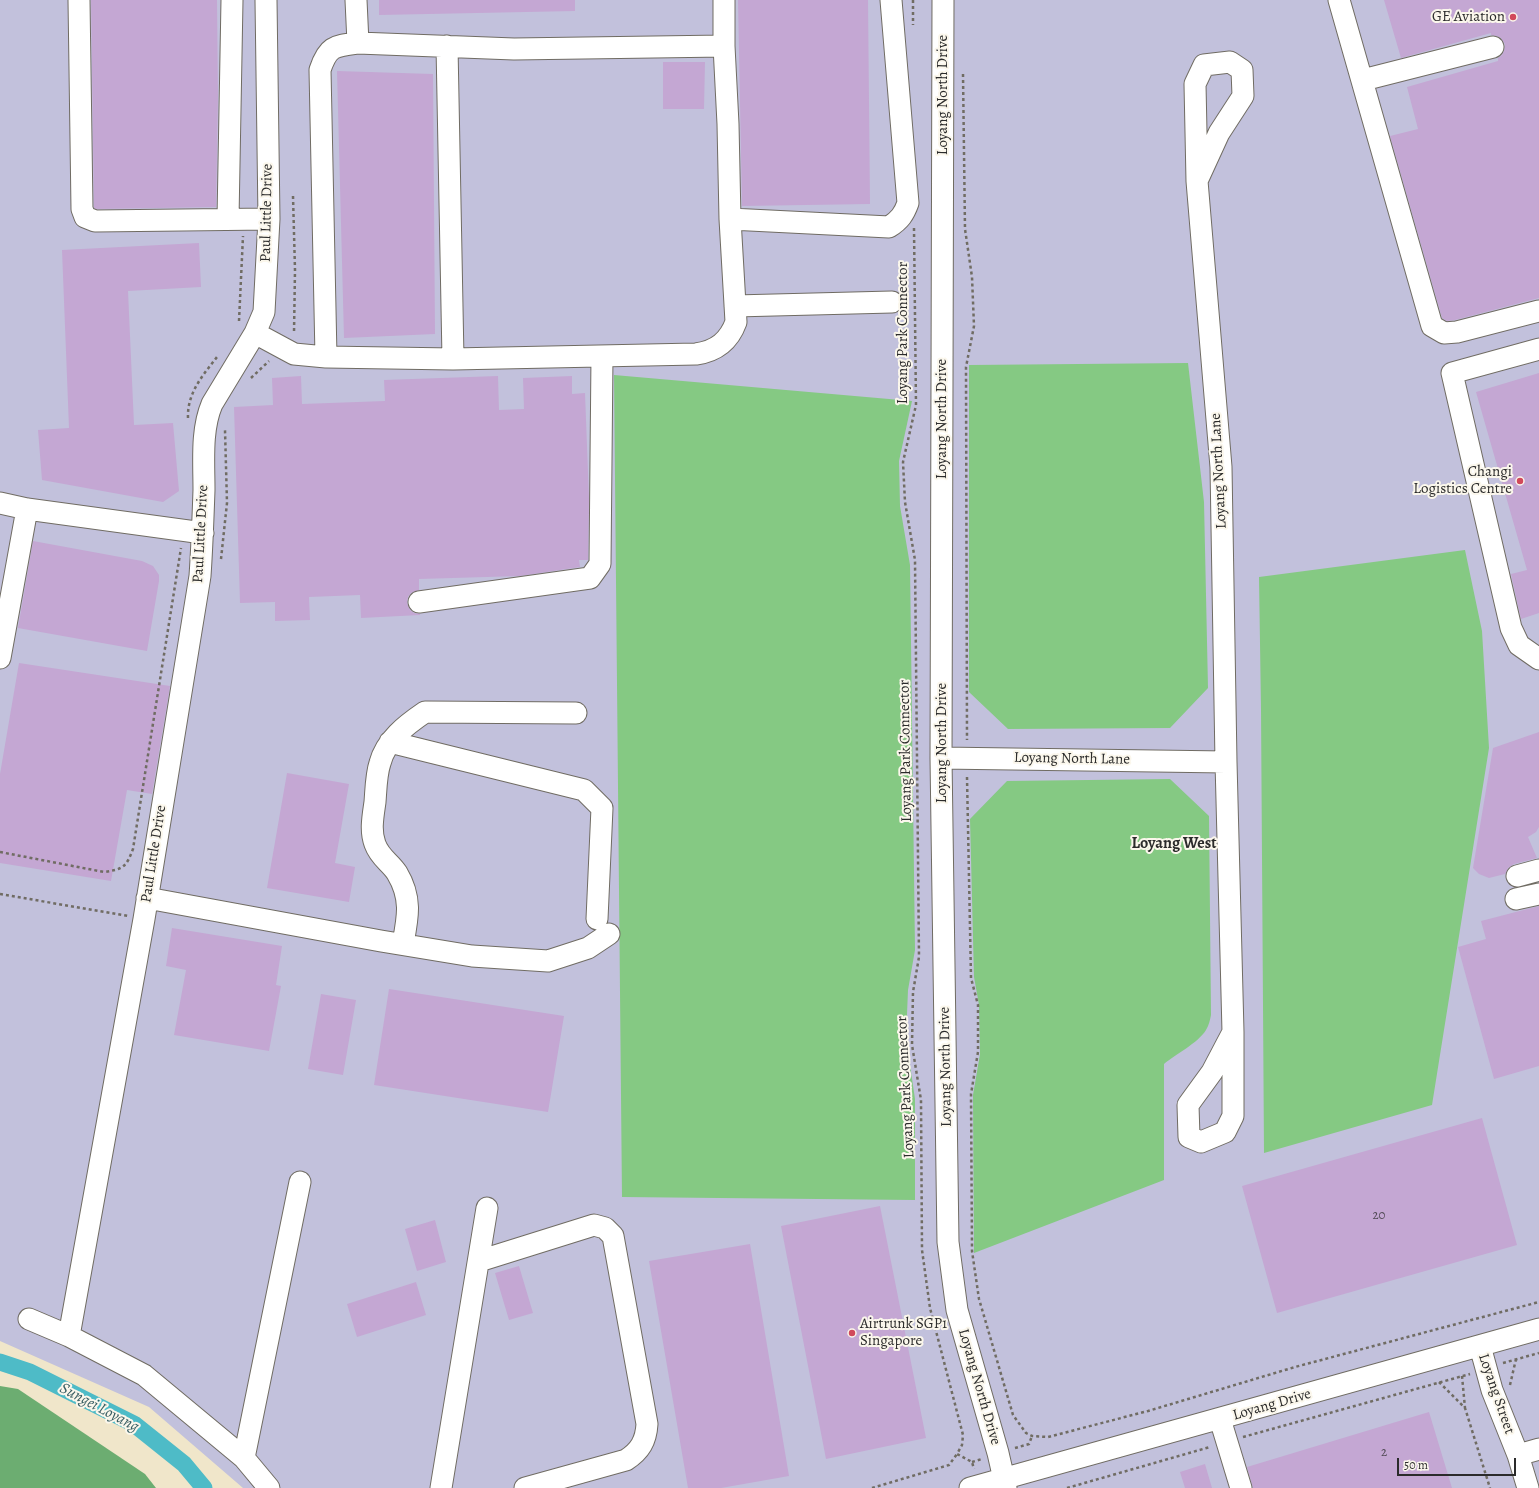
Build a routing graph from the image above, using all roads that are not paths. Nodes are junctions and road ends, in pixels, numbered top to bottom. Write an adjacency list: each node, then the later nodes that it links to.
1 (80, 0): 16 (street)
2 (232, 0): 16 (street)
3 (266, 0): 15 (street, Paul Little Drive)
4 (356, 0): 9 (street)
5 (724, 0): 11 (street)
6 (891, 0): 17 (street)
7 (943, 0): 34 (street, Loyang North Drive)
8 (1339, 0): 13 (street)
9 (358, 43): 10 (street); 24 (street)
10 (447, 46): 11 (street); 25 (street)
11 (724, 46): 17 (street)
12 (1493, 47): 13 (street)
13 (1363, 80): 20 (street)
14 (1197, 180): 14 (street, Loyang North Lane); 35 (street, Loyang North Lane)
15 (269, 218): 16 (street); 21 (street, Paul Little Drive)
16 (236, 219)
17 (730, 219): 19 (street)
18 (892, 302): 19 (street)
19 (735, 306): 23 (street)
20 (1539, 311)
21 (247, 328): 24 (street); 28 (street, Paul Little Drive)
22 (1539, 349): 31 (street)
23 (602, 356): 25 (street); 29 (street)
24 (326, 357): 25 (street)
25 (453, 359)
26 (0, 503): 27 (street)
27 (27, 509): 28 (street); 30 (street)
28 (194, 532): 39 (street, Paul Little Drive)
29 (420, 602)
30 (0, 658)
31 (1539, 659)
32 (576, 713): 33 (street)
33 (390, 742): 41 (street); 41 (street)
34 (942, 758): 35 (street, Loyang North Lane); 54 (street, Loyang North Drive)
35 (1226, 762): 42 (street, Loyang North Lane)
36 (1539, 870): 37 (street)
37 (1517, 876)
38 (1539, 894): 40 (street)
39 (147, 898): 41 (street); 48 (street, Paul Little Drive)
40 (1516, 899)
41 (403, 943)
42 (1233, 1032)
43 (300, 1182): 53 (street)
44 (487, 1208): 45 (street)
45 (479, 1261): 57 (street); 58 (street)
46 (29, 1319): 48 (street)
47 (1539, 1329): 49 (street, Loyang Drive)
48 (69, 1336): 53 (street)
49 (1480, 1346): 50 (street, Loyang Drive); 52 (street, Loyang Street)
50 (1220, 1419): 54 (street, Loyang Drive); 59 (street)
51 (1539, 1449): 52 (street)
52 (1518, 1455): 60 (street, Loyang Street)
53 (244, 1458): 56 (street)
54 (1005, 1483): 55 (street, Loyang Drive)
55 (974, 1487)
56 (269, 1488)
57 (441, 1488)
58 (525, 1488)
59 (1241, 1488)
60 (1528, 1488)

